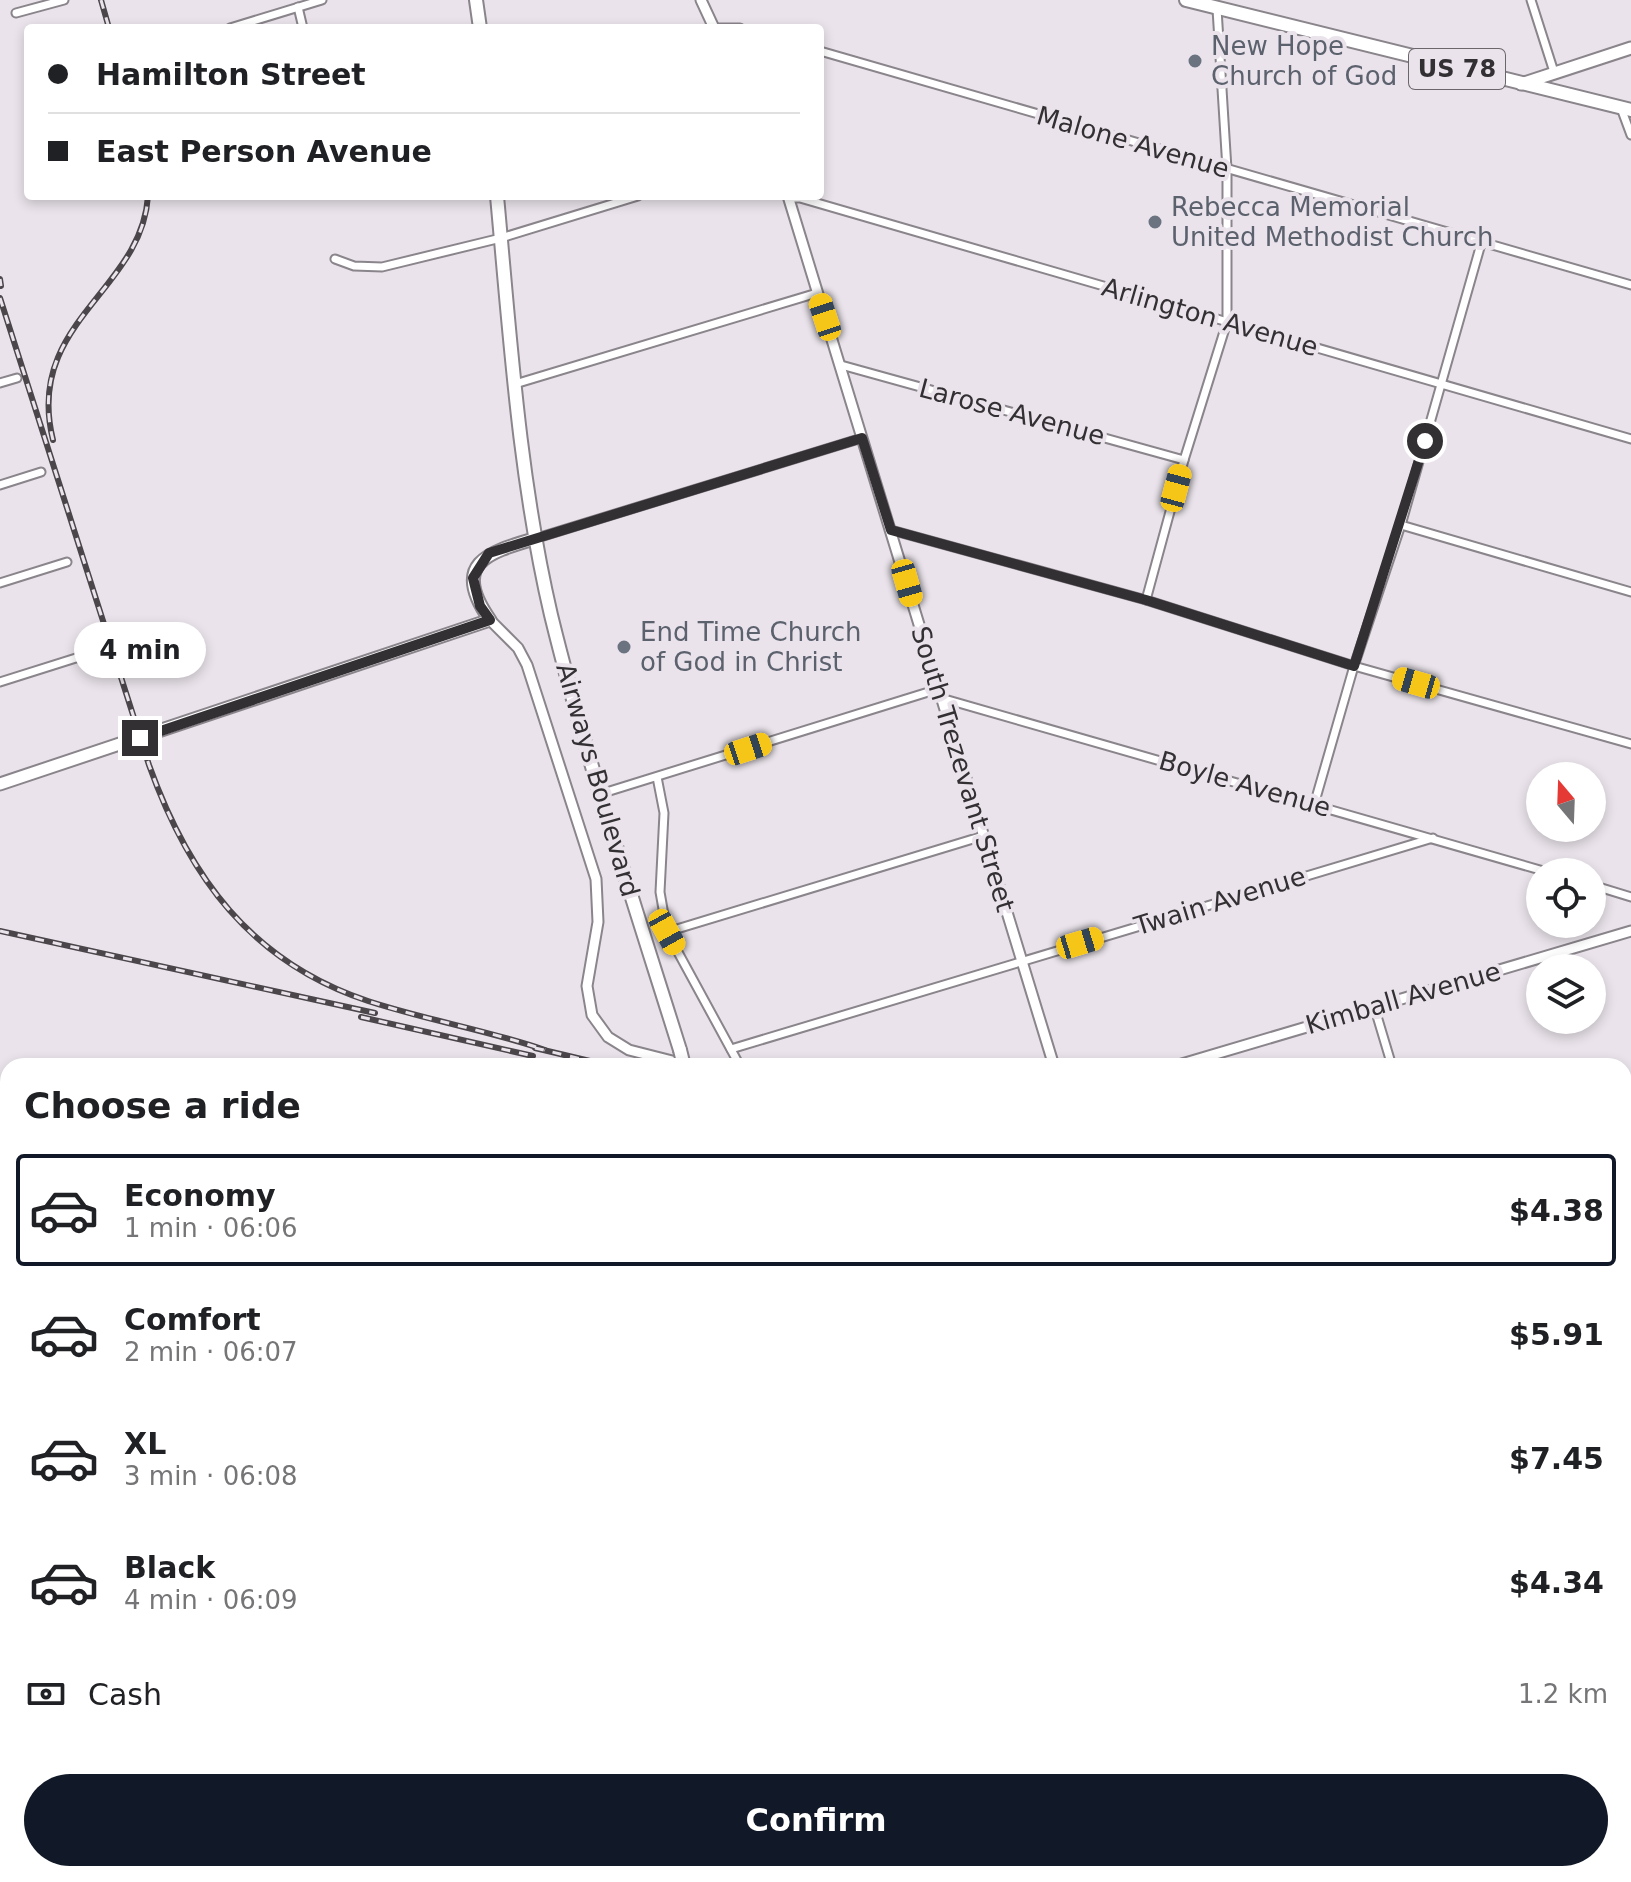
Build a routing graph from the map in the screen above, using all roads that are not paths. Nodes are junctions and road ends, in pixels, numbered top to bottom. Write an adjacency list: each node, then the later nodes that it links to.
1 (64, 0): 9 (street)
2 (322, 0): 7 (street)
3 (476, 0): 12 (main road)
4 (701, 0): 13 (street)
5 (1186, 0): 8 (main road, US 78)
6 (1531, 0): 16 (street)
7 (298, 7): 10 (street); 11 (street)
8 (1217, 9): 17 (main road, US 78); 20 (street)
9 (16, 13)
10 (243, 24)
11 (302, 24)
12 (479, 24)
13 (710, 24)
14 (1631, 48): 16 (main road)
15 (824, 52): 20 (street, Malone Avenue)
16 (1554, 72): 17 (main road)
17 (1521, 84): 18 (main road, US 78)
18 (1626, 109): 19 (street)
19 (1631, 135)
20 (1227, 169): 26 (street, Malone Avenue); 30 (street)
21 (497, 200): 25 (main road, Airways Boulevard)
22 (625, 200): 25 (street)
23 (789, 200): 29 (street, South Trezevant Street)
24 (807, 200): 30 (street, Arlington Avenue)
25 (501, 238): 27 (street); 34 (main road, Airways Boulevard)
26 (1481, 244): 28 (street, Malone Avenue); 35 (street)
27 (335, 259)
28 (1631, 285)
29 (817, 293): 31 (street, South Trezevant Street); 34 (street)
30 (1227, 322): 35 (street, Arlington Avenue); 38 (street)
31 (841, 365): 36 (street, South Trezevant Street); 38 (street, Larose Avenue)
32 (17, 378): 33 (street)
33 (0, 383)
34 (515, 384): 43 (main road, Airways Boulevard)
35 (1441, 384): 37 (street, Arlington Avenue); 41 (street)
36 (862, 438): 42 (street, South Trezevant Street); 43 (street)
37 (1631, 439)
38 (1184, 460): 47 (street)
39 (41, 472): 40 (street)
40 (0, 485)
41 (1401, 525): 46 (street); 50 (street)
42 (891, 530): 47 (street); 52 (street, South Trezevant Street)
43 (537, 538): 48 (main road, Airways Boulevard); 56 (main road, Airways Boulevard)
44 (67, 562): 45 (street)
45 (0, 583)
46 (1631, 592)
47 (1146, 600): 50 (street)
48 (490, 620): 55 (main road); 68 (street, Airways Boulevard)
49 (95, 652): 51 (street)
50 (1354, 666): 53 (street); 57 (street)
51 (0, 682)
52 (940, 694): 54 (street); 57 (street, Boyle Avenue); 58 (street, South Trezevant Street)
53 (1631, 744)
54 (657, 777): 56 (street); 64 (street, Airways Boulevard)
55 (0, 784)
56 (600, 794): 69 (main road, Airways Boulevard, bridge)
57 (1314, 805): 59 (street, Boyle Avenue)
58 (983, 836): 64 (street); 65 (street, South Trezevant Street)
59 (1433, 838): 60 (street, Boyle Avenue); 65 (street, Twain Avenue)
60 (1526, 866)
61 (1606, 889): 62 (street)
62 (1631, 897)
63 (1631, 931): 66 (street, Kimball Avenue)
64 (667, 932): 67 (street, Airways Boulevard)
65 (1022, 961): 67 (street, Twain Avenue); 71 (street, South Trezevant Street)
66 (1374, 1006): 72 (street, Kimball Avenue); 73 (street)
67 (731, 1049): 70 (street, Airways Boulevard)
68 (660, 1058)
69 (682, 1058)
70 (736, 1058)
71 (1052, 1058)
72 (1202, 1058)
73 (1390, 1058)

